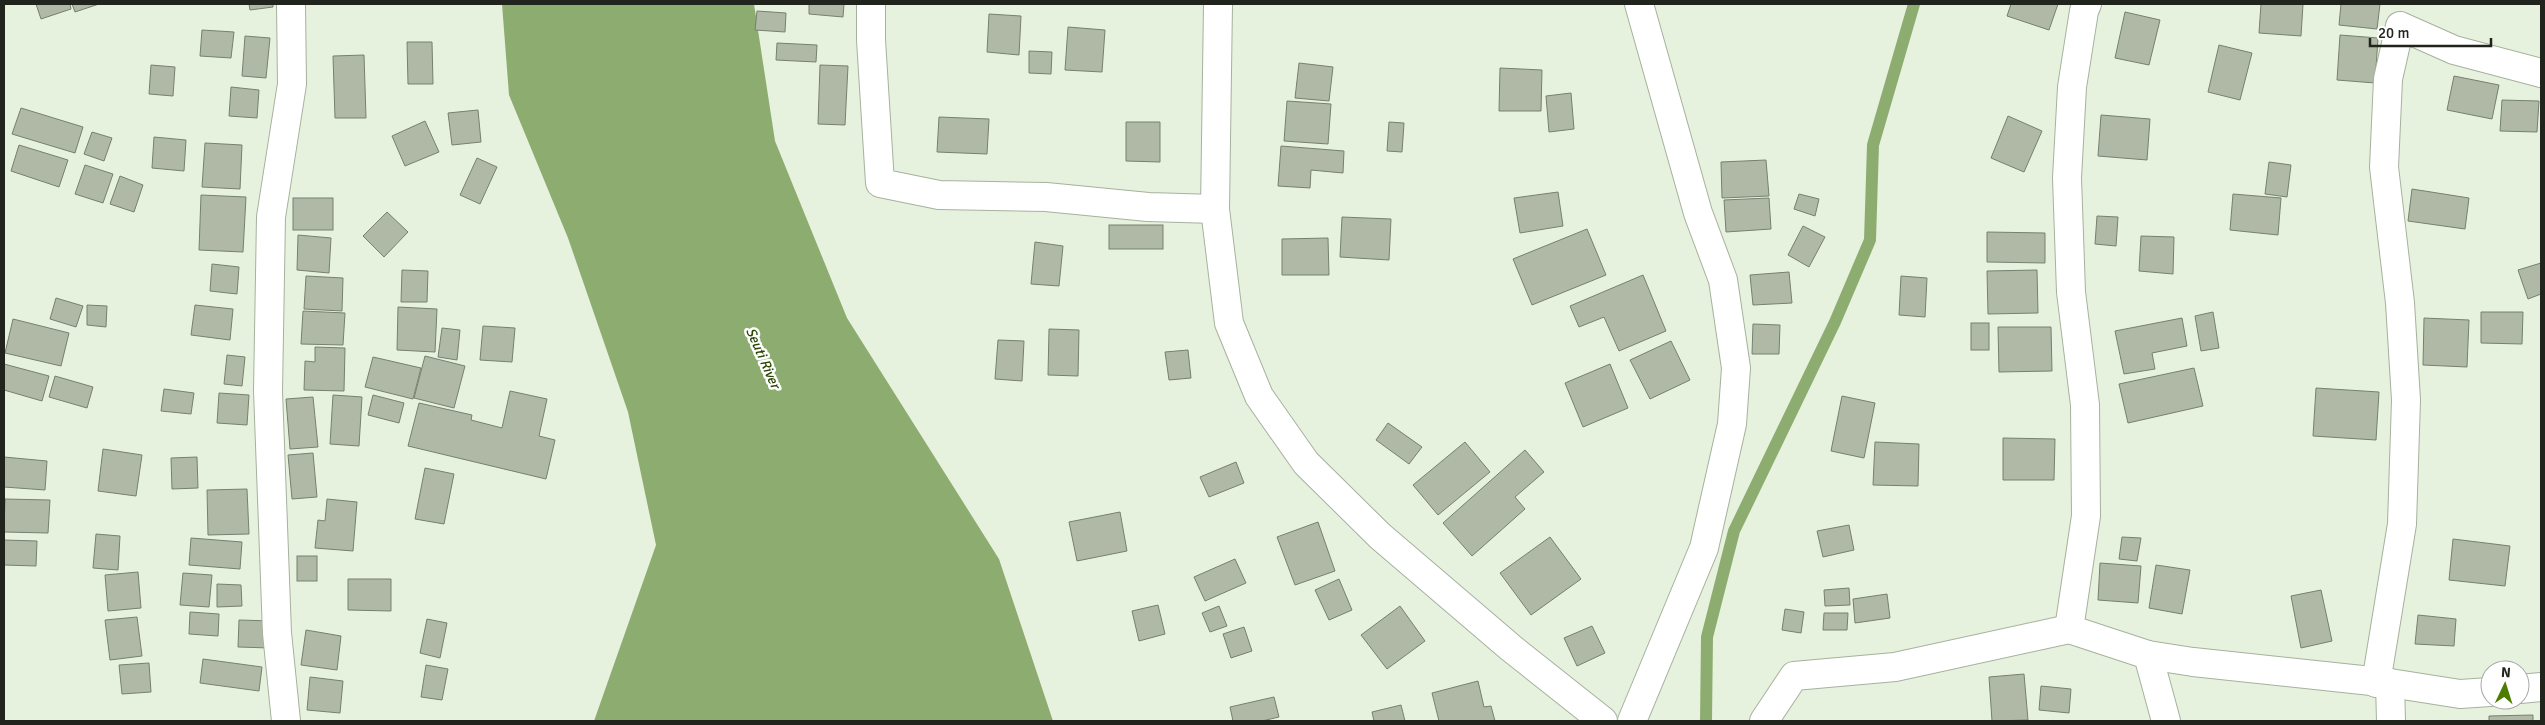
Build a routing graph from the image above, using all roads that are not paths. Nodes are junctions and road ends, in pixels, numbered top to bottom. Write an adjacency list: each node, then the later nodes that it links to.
1 (291, 4): 13 (street)
2 (871, 4): 8 (street)
3 (1218, 4): 8 (street)
4 (1639, 4): 15 (street)
5 (2087, 4): 9 (street)
6 (2400, 15): 7 (street); 11 (street)
7 (2541, 73)
8 (1215, 209): 14 (street)
9 (2069, 630): 10 (street); 16 (street)
10 (2148, 655): 11 (street); 17 (street)
11 (2383, 683): 12 (street); 18 (street)
12 (2480, 693)
13 (286, 721)
14 (1603, 721)
15 (1632, 721)
16 (1764, 721)
17 (2166, 721)
18 (2391, 721)

